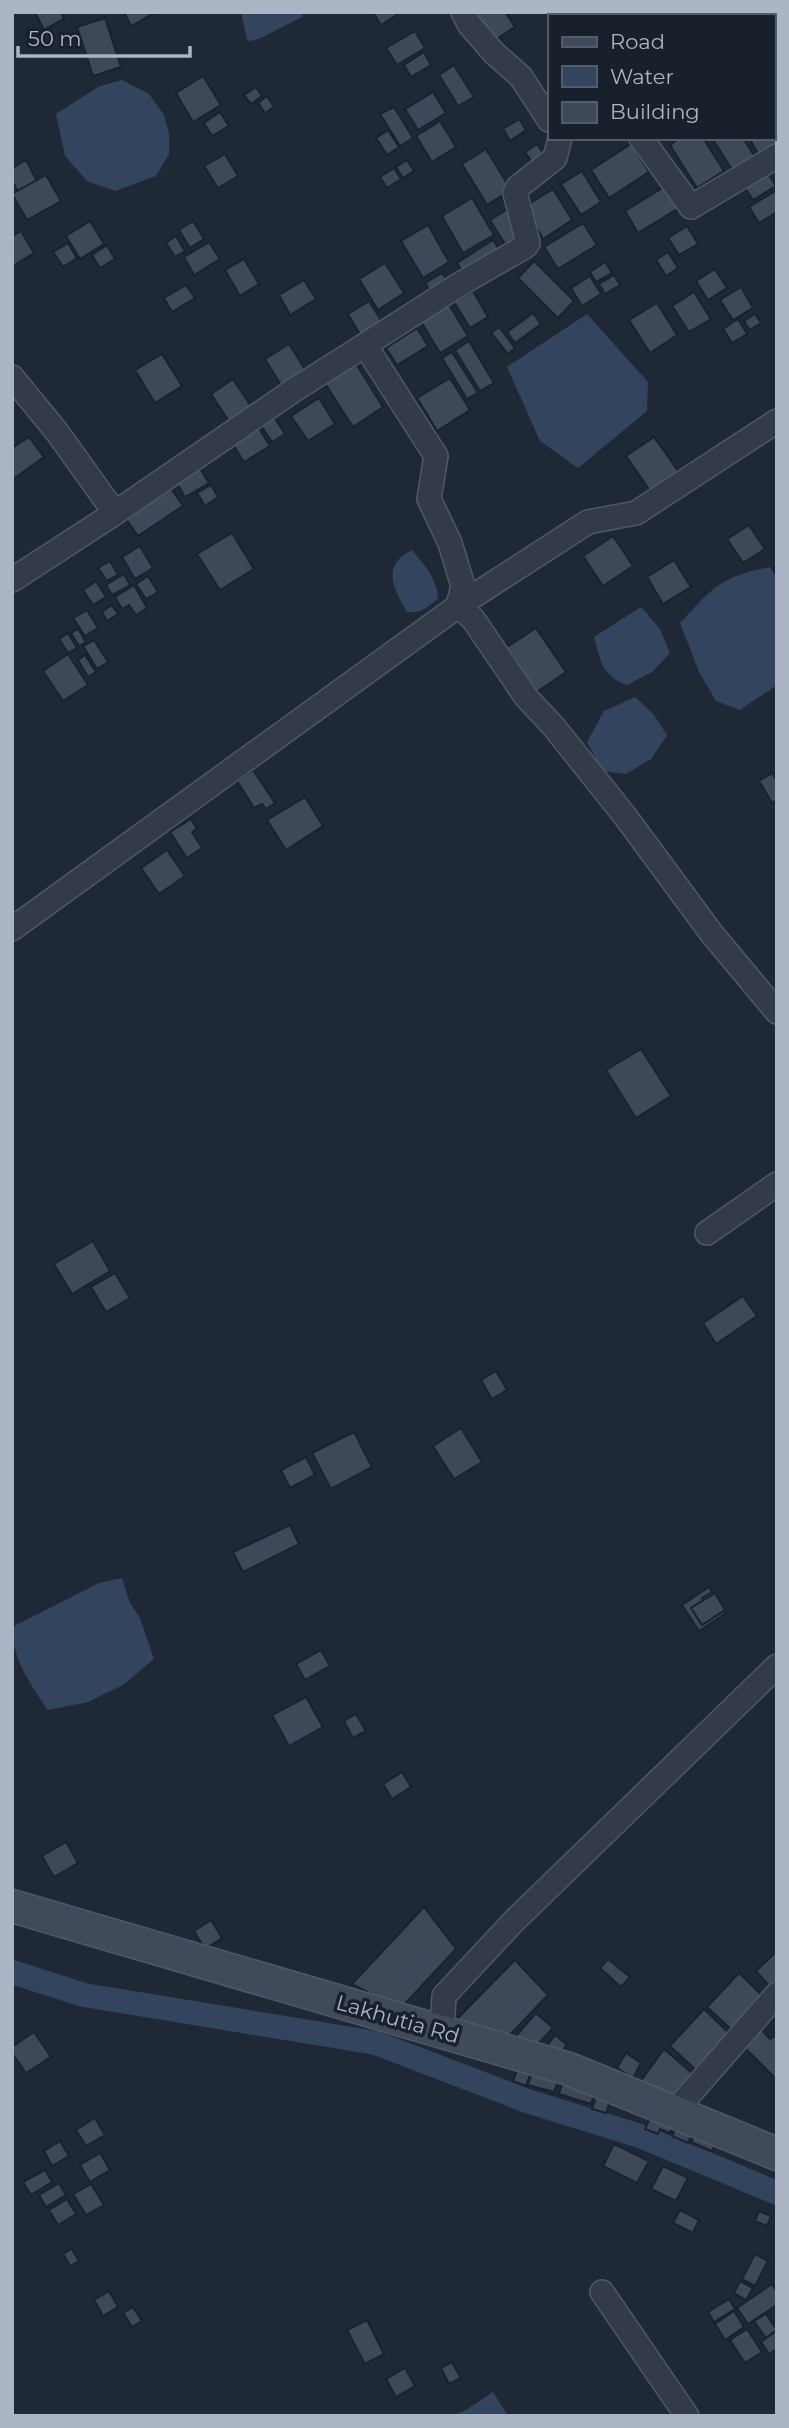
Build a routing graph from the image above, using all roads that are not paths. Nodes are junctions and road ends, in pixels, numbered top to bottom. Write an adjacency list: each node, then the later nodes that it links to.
1 (463, 12): 2 (street)
2 (548, 118)
3 (560, 140): 6 (street)
4 (642, 140): 5 (street)
5 (777, 156)
6 (365, 345): 9 (street); 11 (street)
7 (12, 377): 9 (street)
8 (777, 421): 11 (street)
9 (115, 513): 10 (street)
10 (12, 580)
11 (458, 606): 12 (street); 13 (street)
12 (12, 929)
13 (777, 1013)
14 (777, 1184): 15 (street)
15 (707, 1233)
16 (777, 1666): 19 (street)
17 (12, 1906): 19 (street, Lakhutia Rd)
18 (777, 1994): 20 (street)
19 (442, 2032): 20 (street, Lakhutia Rd)
20 (675, 2111): 21 (street, Lakhutia Rd)
21 (777, 2154)
22 (602, 2292): 23 (street)
23 (687, 2416)

